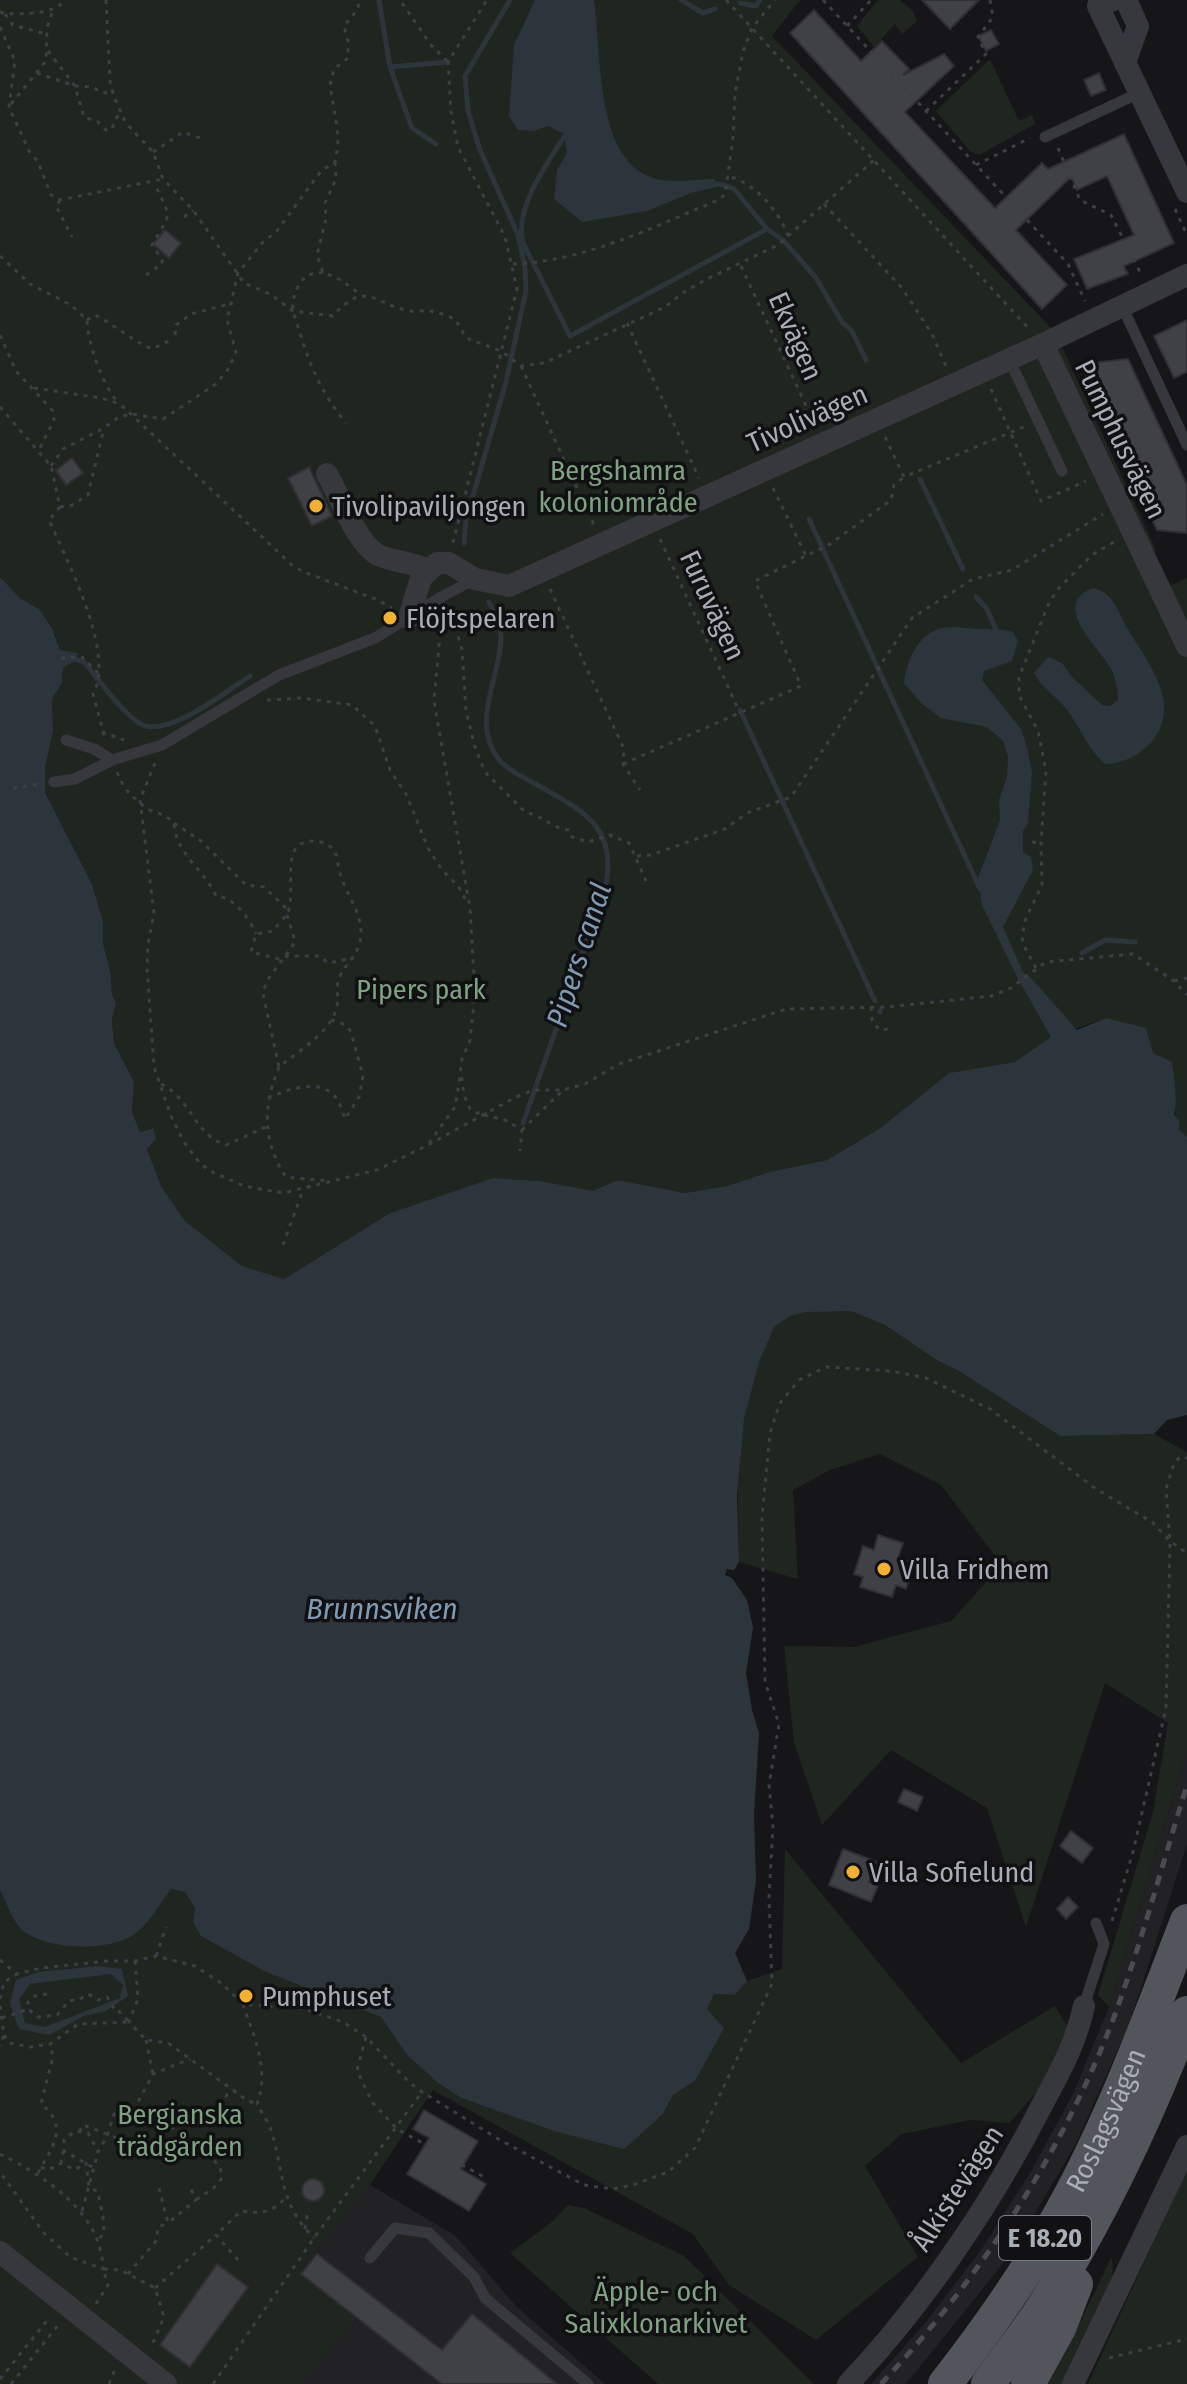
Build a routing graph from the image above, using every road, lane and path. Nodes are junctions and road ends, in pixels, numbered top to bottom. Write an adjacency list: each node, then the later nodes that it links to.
1 (66, 0): 13 (path)
2 (106, 0): 24 (path)
3 (359, 0): 33 (path)
4 (487, 0): 20 (path)
5 (726, 0): 17 (path)
6 (775, 0): 17 (path)
7 (823, 0): 15 (path)
8 (871, 0): 15 (path)
9 (990, 0): 28 (path)
10 (1113, 0): 21 (street)
11 (1126, 0): 21 (street)
12 (402, 3): 20 (path)
13 (53, 10): 14 (path); 18 (path)
14 (2, 13): 18 (path)
15 (847, 26): 28 (path)
16 (0, 27): 26 (path)
17 (752, 28): 32 (path); 35 (path)
18 (47, 34): 19 (path)
19 (48, 51): 22 (path); 23 (path)
20 (448, 62): 46 (path)
21 (1125, 63): 25 (street)
22 (37, 73): 23 (path); 26 (path)
23 (75, 86): 24 (path); 27 (path)
24 (112, 92): 27 (path)
25 (1139, 93): 29 (lane); 38 (street)
26 (9, 107): 39 (path)
27 (120, 111): 31 (path)
28 (926, 111): 34 (path)
29 (1048, 135): 34 (path); 51 (path)
30 (200, 138): 31 (path)
31 (153, 152): 36 (path)
32 (874, 160): 40 (path); 62 (path)
33 (335, 162): 48 (path); 49 (path)
34 (976, 165): 56 (path)
35 (728, 176): 44 (path); 46 (path)
36 (163, 179): 37 (path); 41 (path)
37 (153, 182): 39 (path); 50 (path)
38 (1187, 192)
39 (60, 200): 43 (path)
40 (824, 204): 44 (path); 67 (path)
41 (193, 210): 42 (path); 49 (path)
42 (184, 217)
43 (72, 237)
44 (784, 239): 47 (path)
45 (0, 256): 57 (path)
46 (514, 264): 63 (path)
47 (740, 264): 58 (path); 77 (path, Ekvägen)
48 (323, 272): 52 (path); 55 (path)
49 (238, 273): 53 (path); 55 (path)
50 (146, 275)
51 (1182, 277): 54 (street, Tivolivägen)
52 (362, 295): 55 (path); 63 (path)
53 (233, 303): 60 (path); 71 (path)
54 (1122, 306): 56 (street, Tivolivägen); 78 (lane)
55 (293, 311): 74 (path)
56 (1093, 319): 62 (street, Tivolivägen)
57 (87, 320): 61 (path); 69 (path)
58 (627, 323): 65 (path); 86 (path)
59 (0, 335): 68 (path)
60 (175, 335)
61 (169, 341)
62 (1043, 344): 64 (street, Tivolivägen); 83 (street, Pumphusvägen)
63 (501, 351): 65 (path); 93 (path)
64 (1009, 359): 66 (street, Tivolivägen); 73 (lane)
65 (521, 366): 91 (path)
66 (983, 371): 67 (street, Tivolivägen); 76 (path)
67 (954, 384): 72 (street, Tivolivägen)
68 (34, 388): 69 (path); 79 (path)
69 (120, 404): 71 (path)
70 (0, 407): 79 (path)
71 (132, 414): 75 (path); 96 (path)
72 (877, 419): 77 (street, Tivolivägen); 85 (path)
73 (1038, 421): 76 (path); 82 (lane)
74 (346, 423)
75 (104, 428): 80 (path); 88 (path)
76 (1011, 432): 83 (path); 85 (path)
77 (823, 443): 81 (street, Tivolivägen)
78 (1187, 445)
79 (39, 450): 80 (path)
80 (51, 466): 88 (path)
81 (765, 470): 86 (street, Tivolivägen); 92 (path)
82 (1062, 471)
83 (1104, 472): 87 (street, Pumphusvägen)
84 (327, 474): 93 (street, Tivolivägen)
85 (904, 477): 92 (path)
86 (707, 496): 89 (street, Tivolivägen)
87 (1120, 504): 90 (street, Pumphusvägen); 113 (path)
88 (60, 507): 99 (path)
89 (652, 521): 91 (street, Tivolivägen); 101 (path, Furuvägen)
90 (1134, 534): 97 (street, Pumphusvägen); 112 (path)
91 (603, 543): 94 (street, Tivolivägen)
92 (806, 556): 101 (path)
93 (431, 565): 95 (street, Tivolivägen); 96 (street)
94 (542, 571): 95 (street, Tivolivägen); 105 (path)
95 (475, 579): 96 (lane)
96 (409, 618): 100 (lane)
97 (1187, 646)
98 (61, 658): 99 (path)
99 (99, 674): 104 (path)
100 (233, 703): 103 (lane); 115 (path)
101 (742, 712): 105 (path)
102 (66, 740): 104 (lane)
103 (162, 745): 104 (lane); 109 (path)
104 (112, 760): 106 (lane); 109 (path)
105 (623, 764): 108 (path)
106 (54, 782): 107 (path)
107 (13, 788)
108 (640, 790)
109 (140, 800): 110 (path); 129 (path)
110 (174, 823): 116 (path); 117 (path)
111 (1032, 842): 112 (path)
112 (1041, 843): 120 (path)
113 (637, 856): 114 (path); 115 (path)
114 (646, 881)
115 (470, 908): 128 (path)
116 (288, 913): 117 (path); 118 (path); 119 (path)
117 (256, 934): 118 (path)
118 (288, 956): 119 (path); 127 (path)
119 (354, 958): 125 (path)
120 (1034, 970): 122 (path); 124 (path)
121 (1187, 978): 122 (path)
122 (1174, 981): 123 (path)
123 (1187, 995)
124 (871, 1007): 126 (path); 130 (path)
125 (331, 1020): 127 (path); 131 (path)
126 (889, 1029)
127 (279, 1067): 131 (path)
128 (461, 1073): 132 (path); 135 (path)
129 (161, 1084): 133 (path); 138 (path)
130 (563, 1090): 132 (path); 134 (path)
131 (268, 1098): 133 (path)
132 (485, 1114): 134 (path); 135 (path)
133 (266, 1127): 137 (path)
134 (522, 1130): 136 (path)
135 (426, 1146): 137 (path)
136 (520, 1151)
137 (335, 1182): 138 (path)
138 (303, 1190): 139 (path)
139 (283, 1245)
140 (1187, 1458): 141 (path)
141 (1170, 1541): 142 (path); 146 (path); 168 (path)
142 (1187, 1553)
143 (1187, 1921): 208 (main road, Roslagsvägen / E 18.20)
144 (1096, 1923): 146 (lane)
145 (166, 1927): 147 (path)
146 (1104, 1944): 155 (lane)
147 (156, 1956): 149 (path); 153 (path)
148 (0, 1960): 150 (path)
149 (135, 1961): 150 (path); 159 (path)
150 (17, 1974): 152 (path)
151 (47, 1994): 156 (path)
152 (0, 1999)
153 (243, 2004): 161 (path); 169 (path)
154 (0, 2006): 158 (path)
155 (1084, 2006): 216 (street, Ålkistevägen)
156 (28, 2009): 158 (path); 159 (path)
157 (1187, 2013): 197 (main road, Roslagsvägen / E 18.20)
158 (2, 2018): 160 (path)
159 (129, 2022): 162 (path); 163 (path)
160 (4, 2035): 163 (path); 164 (path)
161 (366, 2037): 168 (path); 171 (path)
162 (146, 2040): 165 (path); 166 (path)
163 (50, 2044): 182 (path)
164 (0, 2046)
165 (190, 2059): 166 (path); 167 (path)
166 (153, 2074): 173 (path)
167 (230, 2088): 169 (path); 170 (path)
168 (422, 2092): 171 (path)
169 (257, 2104): 195 (path)
170 (180, 2124): 175 (path); 191 (path)
171 (397, 2129): 186 (path); 198 (path)
172 (80, 2132): 173 (path); 176 (path); 177 (path)
173 (107, 2136): 175 (path); 177 (path)
174 (1187, 2146): 210 (street)
175 (147, 2147): 179 (path)
176 (64, 2151): 180 (path); 181 (path)
177 (98, 2152): 183 (path)
178 (0, 2154): 185 (path)
179 (176, 2157)
180 (62, 2163): 181 (path); 182 (path)
181 (86, 2163): 183 (path); 187 (path)
182 (41, 2167): 185 (path)
183 (93, 2168): 187 (path)
184 (0, 2172): 203 (path)
185 (38, 2173): 193 (path)
186 (484, 2177)
187 (89, 2187): 193 (path); 199 (path)
188 (189, 2187): 191 (path)
189 (159, 2188): 194 (path)
190 (285, 2198): 196 (path)
191 (197, 2199): 194 (path)
192 (308, 2209): 195 (path)
193 (82, 2212): 199 (path)
194 (168, 2223): 204 (path)
195 (305, 2229): 198 (path)
196 (216, 2235): 202 (path); 205 (path)
197 (1085, 2235): 219 (main road, Roslagsvägen / E 18.20); 220 (main road)
198 (314, 2238): 214 (path)
199 (96, 2240): 203 (path)
200 (0, 2252): 206 (street)
201 (370, 2258): 215 (lane)
202 (238, 2260)
203 (103, 2269): 204 (path); 206 (path)
204 (128, 2274): 205 (path)
205 (155, 2288): 209 (path)
206 (71, 2314): 209 (street); 211 (path); 212 (path)
207 (1187, 2339): 210 (path)
208 (972, 2350): 217 (main road); 218 (main road, Roslagsvägen / E 18.20)
209 (138, 2361): 213 (street)
210 (1084, 2363): 221 (street)
211 (0, 2379)
212 (11, 2384)
213 (166, 2384)
214 (213, 2384)
215 (588, 2384)
216 (848, 2384)
217 (932, 2384)
218 (945, 2384)
219 (988, 2384)
220 (1028, 2384)
221 (1073, 2384)

